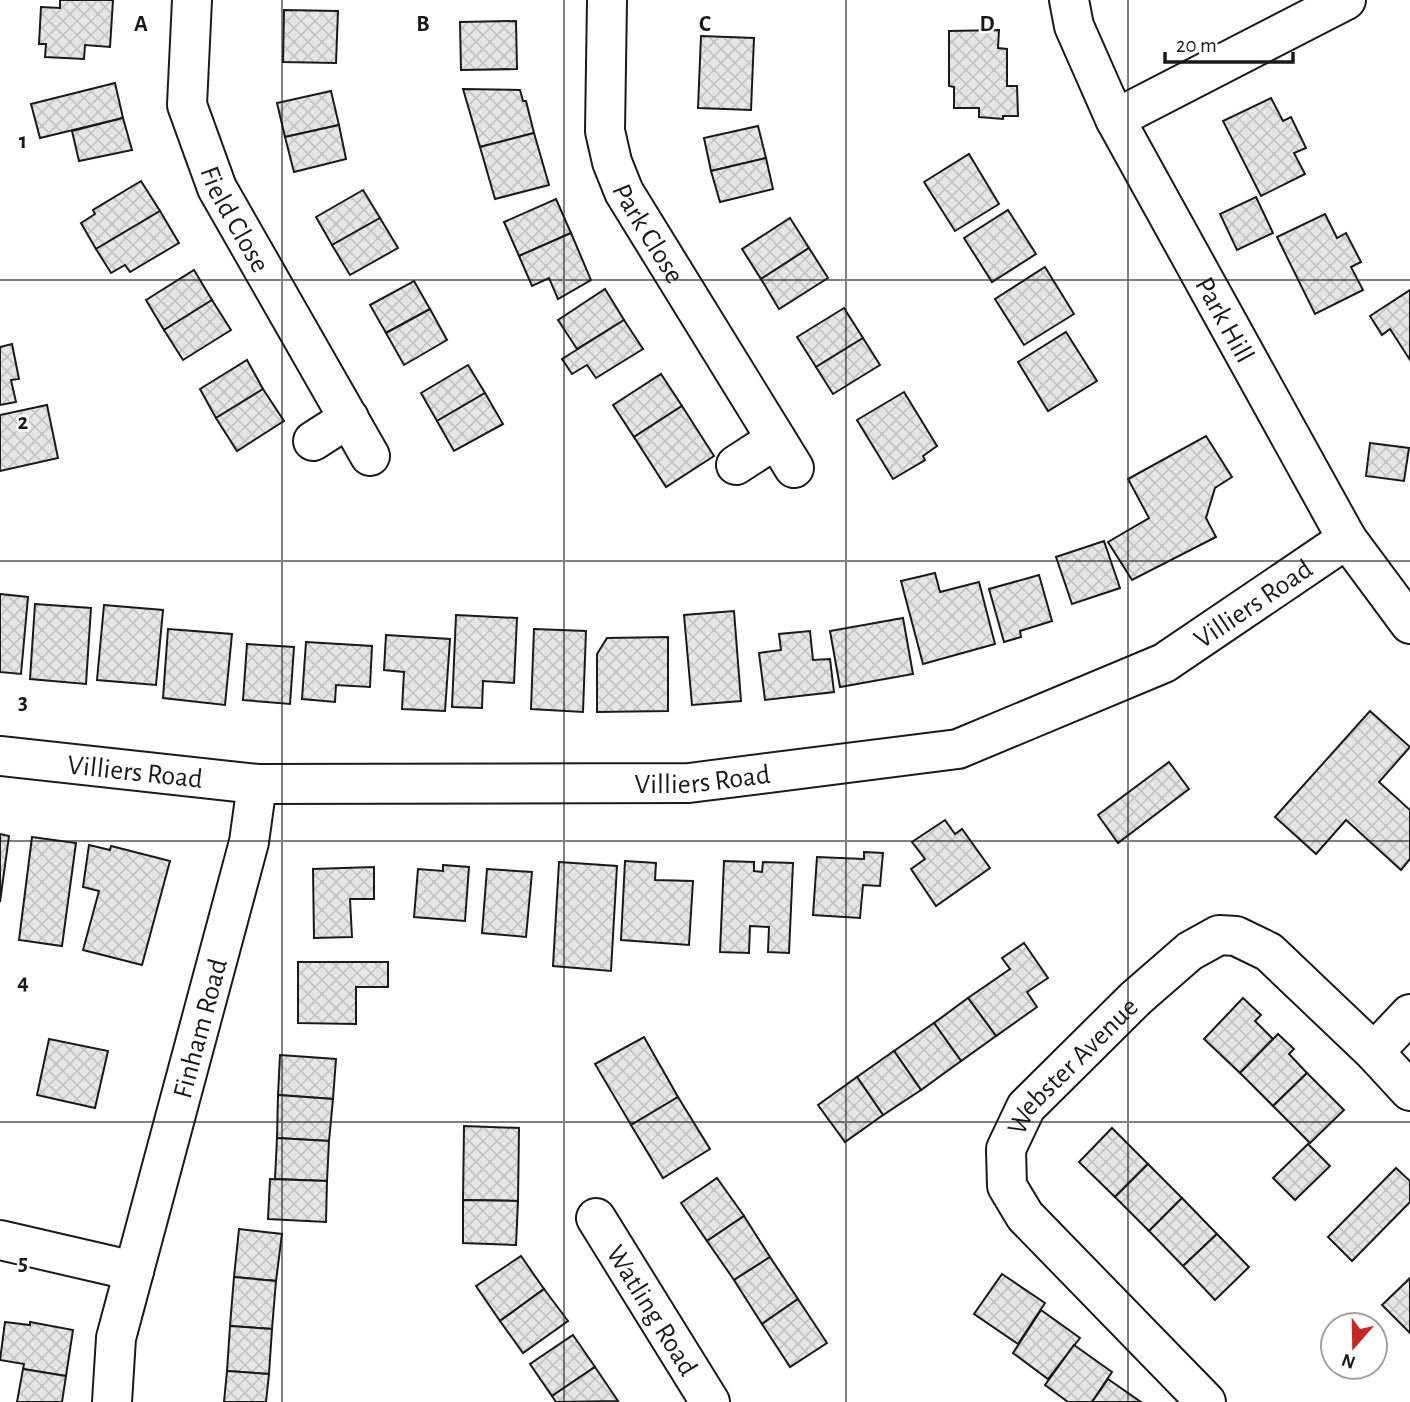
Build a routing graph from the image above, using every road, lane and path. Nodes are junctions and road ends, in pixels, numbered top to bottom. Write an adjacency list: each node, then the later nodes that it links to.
1 (192, 0): 6 (street, Field Close)
2 (607, 0): 9 (street, Park Close)
3 (1069, 0): 5 (street, Park Hill)
4 (1346, 0): 5 (street)
5 (1115, 119): 10 (street, Park Hill)
6 (349, 418): 7 (street); 8 (street, Field Close)
7 (313, 441)
8 (370, 456)
9 (736, 465)
10 (1347, 539): 11 (street, Park Hill); 13 (street, Villiers Road)
11 (1410, 624)
12 (0, 756): 13 (street, Villiers Road)
13 (257, 784): 19 (street, Finham Road)
14 (1410, 1014): 15 (street)
15 (1374, 1052): 16 (street, Webster Avenue); 22 (street, Webster Avenue)
16 (1410, 1091)
17 (596, 1218): 21 (street, Watling Road)
18 (0, 1240): 19 (street)
19 (134, 1271): 20 (street, Finham Road)
20 (112, 1402)
21 (710, 1402)
22 (1206, 1402)

